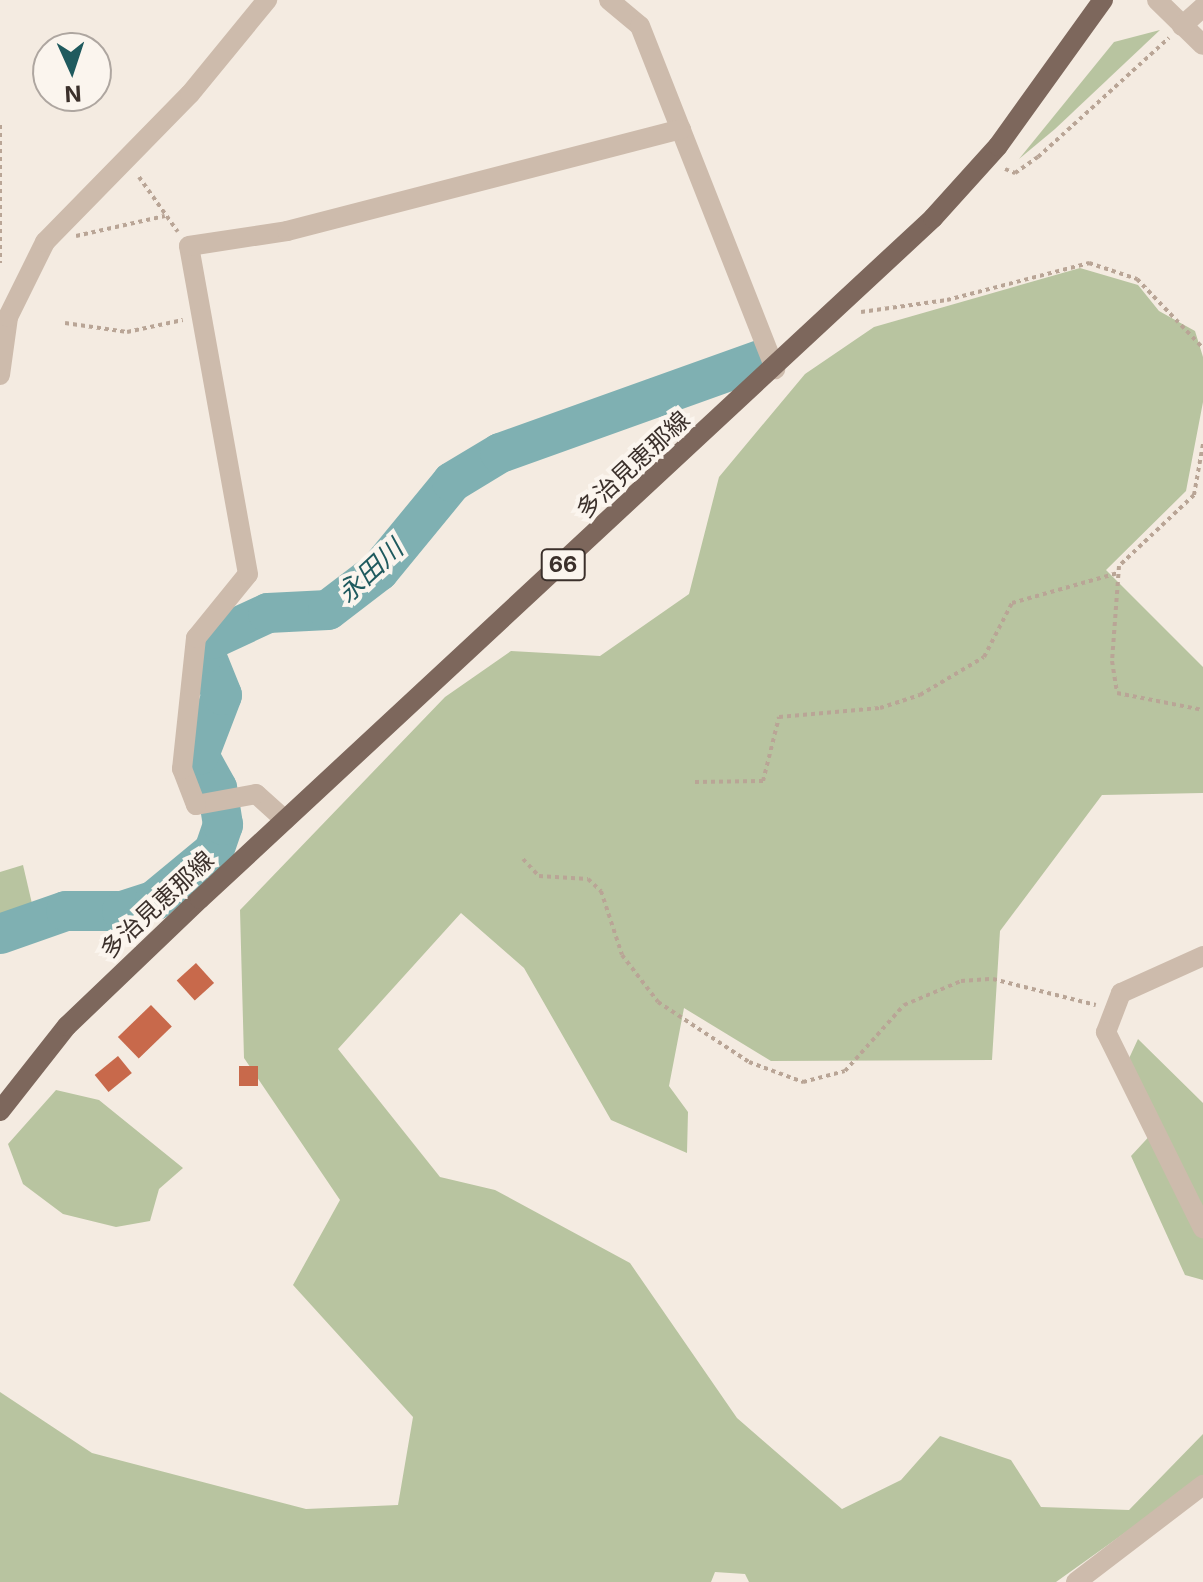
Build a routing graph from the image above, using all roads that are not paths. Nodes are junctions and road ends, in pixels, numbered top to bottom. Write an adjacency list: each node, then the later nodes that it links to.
1 (267, 0): 10 (street)
2 (609, 0): 8 (street)
3 (1103, 0): 9 (main road, 多治見恵那線 / 66)
4 (1157, 0): 6 (street)
5 (1203, 7): 6 (street)
6 (1182, 26): 7 (street)
7 (1203, 45)
8 (681, 129): 9 (street); 11 (street)
9 (775, 369): 11 (main road, 多治見恵那線 / 66)
10 (0, 375)
11 (285, 820): 13 (main road, 多治見恵那線 / 66)
12 (1203, 956): 14 (street)
13 (0, 1111)
14 (1203, 1228)
15 (1203, 1485): 16 (street)
16 (1076, 1582)

